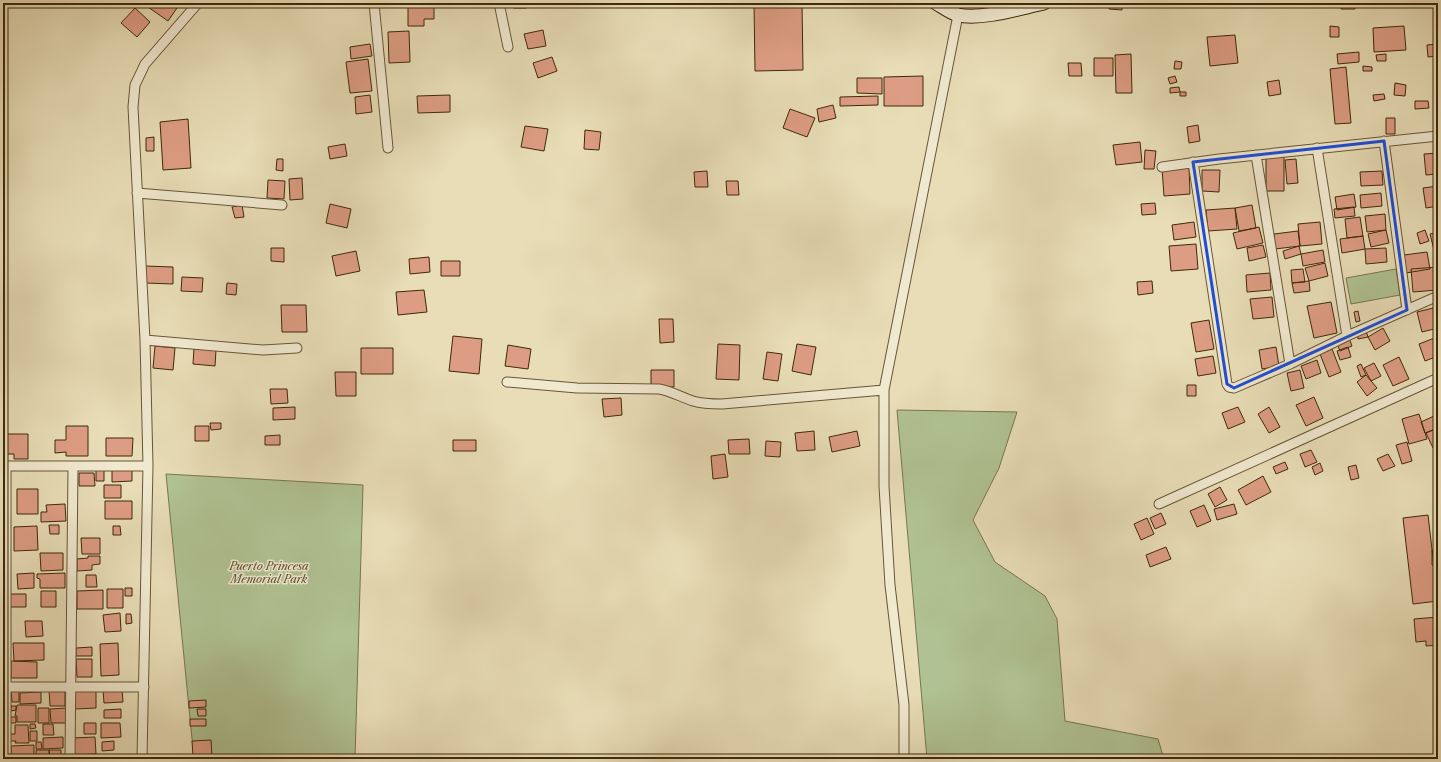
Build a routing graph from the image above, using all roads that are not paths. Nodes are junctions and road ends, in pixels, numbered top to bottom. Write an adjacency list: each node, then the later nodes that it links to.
1 (198, 3): 15 (street)
2 (374, 3): 10 (street)
3 (499, 3): 7 (street)
4 (936, 3): 6 (street)
5 (1044, 3): 6 (street)
6 (958, 14): 25 (street)
7 (508, 47)
8 (1438, 136): 9 (street)
9 (1384, 141): 11 (street); 18 (street)
10 (388, 148)
11 (1317, 148): 12 (street); 19 (street)
12 (1256, 155): 13 (street); 22 (street)
13 (1193, 162): 14 (street); 22 (street)
14 (1162, 167)
15 (136, 193): 16 (street); 20 (street)
16 (282, 205)
17 (1438, 296): 18 (street)
18 (1407, 310): 19 (street)
19 (1347, 336): 22 (street)
20 (144, 340): 21 (street); 28 (street)
21 (297, 348)
22 (1290, 364)
23 (1438, 378): 29 (street)
24 (507, 382): 25 (street)
25 (884, 390): 36 (street)
26 (4, 466): 27 (street); 31 (street)
27 (73, 466): 28 (street); 30 (street)
28 (148, 466): 32 (street)
29 (1159, 504)
30 (70, 686): 31 (street); 32 (street); 34 (street)
31 (4, 687): 33 (street)
32 (144, 687): 35 (street)
33 (6, 759)
34 (70, 759)
35 (142, 759)
36 (904, 759)

